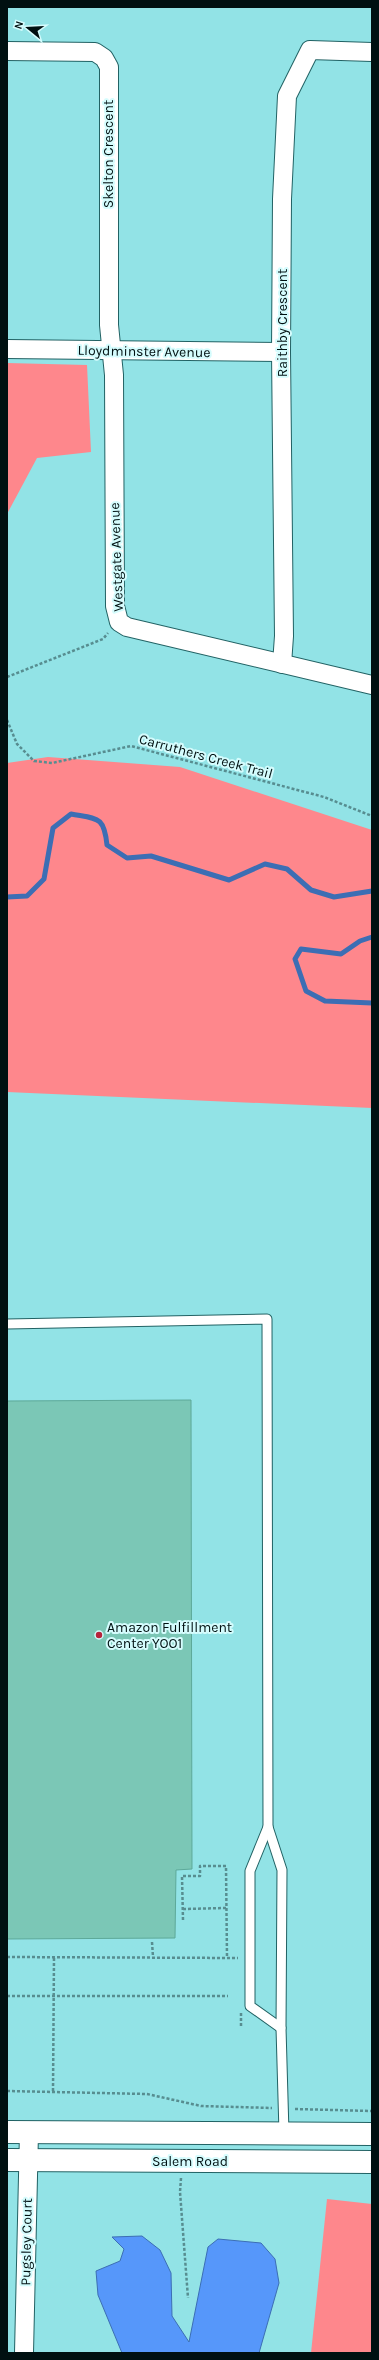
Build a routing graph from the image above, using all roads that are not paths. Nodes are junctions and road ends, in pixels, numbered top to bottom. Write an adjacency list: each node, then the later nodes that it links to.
1 (7, 51): 4 (street, Skelton Crescent)
2 (372, 52): 5 (street, Raithby Crescent)
3 (7, 349): 4 (street, Lloydminster Avenue)
4 (111, 351): 5 (street, Lloydminster Avenue); 6 (street, Westgate Avenue)
5 (281, 352): 6 (street, Raithby Crescent)
6 (282, 664): 7 (street, Westgate Avenue)
7 (372, 685)
8 (7, 1324): 9 (lane)
9 (268, 1827): 10 (lane); 10 (lane)
10 (280, 2028): 13 (lane)
11 (7, 2132): 12 (main road, Salem Road)
12 (28, 2132): 13 (main road, Salem Road); 15 (street, Pugsley Court)
13 (284, 2133): 14 (main road, Salem Road)
14 (372, 2134)
15 (17, 2160): 16 (main road, Salem Road); 17 (street, Pugsley Court)
16 (372, 2162)
17 (24, 2353)

